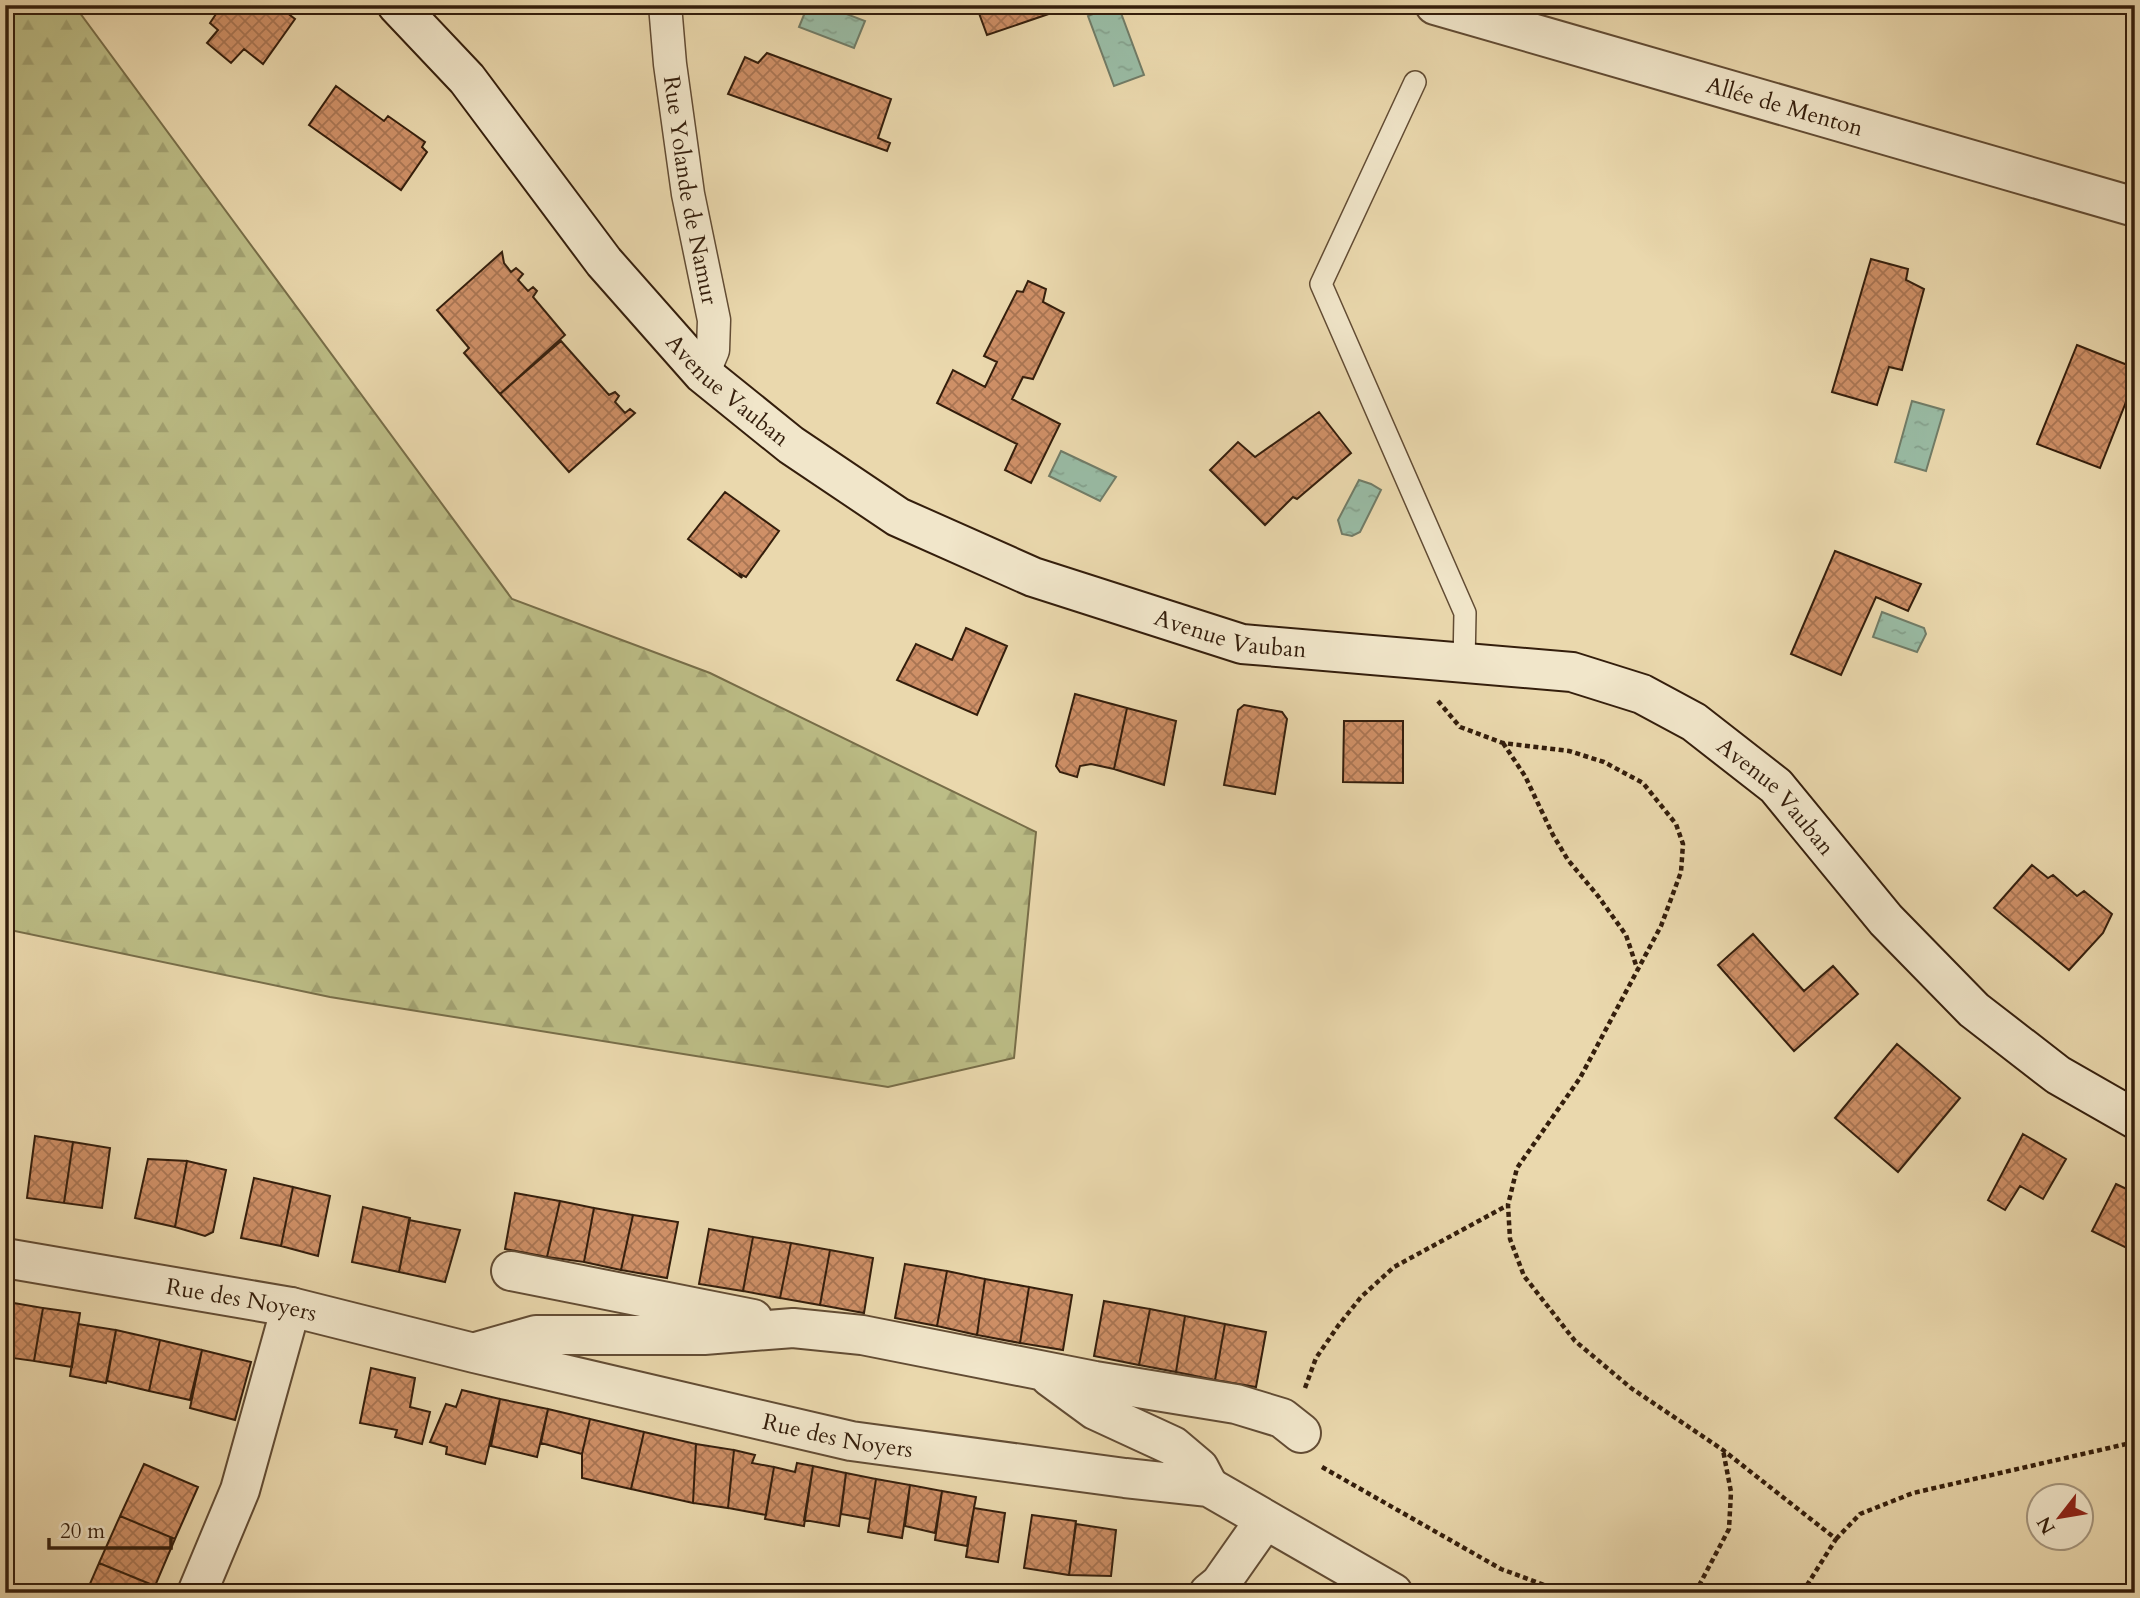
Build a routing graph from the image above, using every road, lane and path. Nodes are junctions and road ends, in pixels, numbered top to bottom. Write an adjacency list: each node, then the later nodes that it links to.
1 (397, 5): 6 (street, Avenue Vauban)
2 (665, 5): 6 (street, Rue Yolande de Namur)
3 (1435, 5): 5 (street, Allée de Menton)
4 (1415, 82): 8 (lane)
5 (2135, 207)
6 (703, 374): 7 (street, Avenue Vauban)
7 (1421, 660): 8 (street, Avenue Vauban); 9 (path)
8 (1464, 664): 11 (street, Avenue Vauban)
9 (1503, 743): 10 (path); 10 (path)
10 (1638, 969): 12 (path)
11 (2135, 1119)
12 (1507, 1205): 19 (path); 21 (path)
13 (5, 1258): 15 (street, Rue des Noyers)
14 (511, 1271): 16 (street, Rue des Noyers)
15 (291, 1307): 17 (street, Rue des Noyers); 25 (street)
16 (793, 1328): 17 (street, Rue des Noyers); 18 (street, Rue des Noyers)
17 (474, 1353): 22 (street, Rue des Noyers)
18 (1041, 1370): 19 (street, Rue des Noyers); 22 (street, Rue des Noyers)
19 (1301, 1433): 28 (path)
20 (2135, 1441): 24 (path)
21 (1723, 1450): 24 (path); 29 (path)
22 (1209, 1487): 23 (street, Rue des Noyers)
23 (1265, 1520): 26 (street); 27 (street, Rue des Noyers)
24 (1836, 1539): 30 (path)
25 (197, 1593)
26 (1209, 1593)
27 (1394, 1593)
28 (1566, 1593)
29 (1695, 1593)
30 (1802, 1593)

